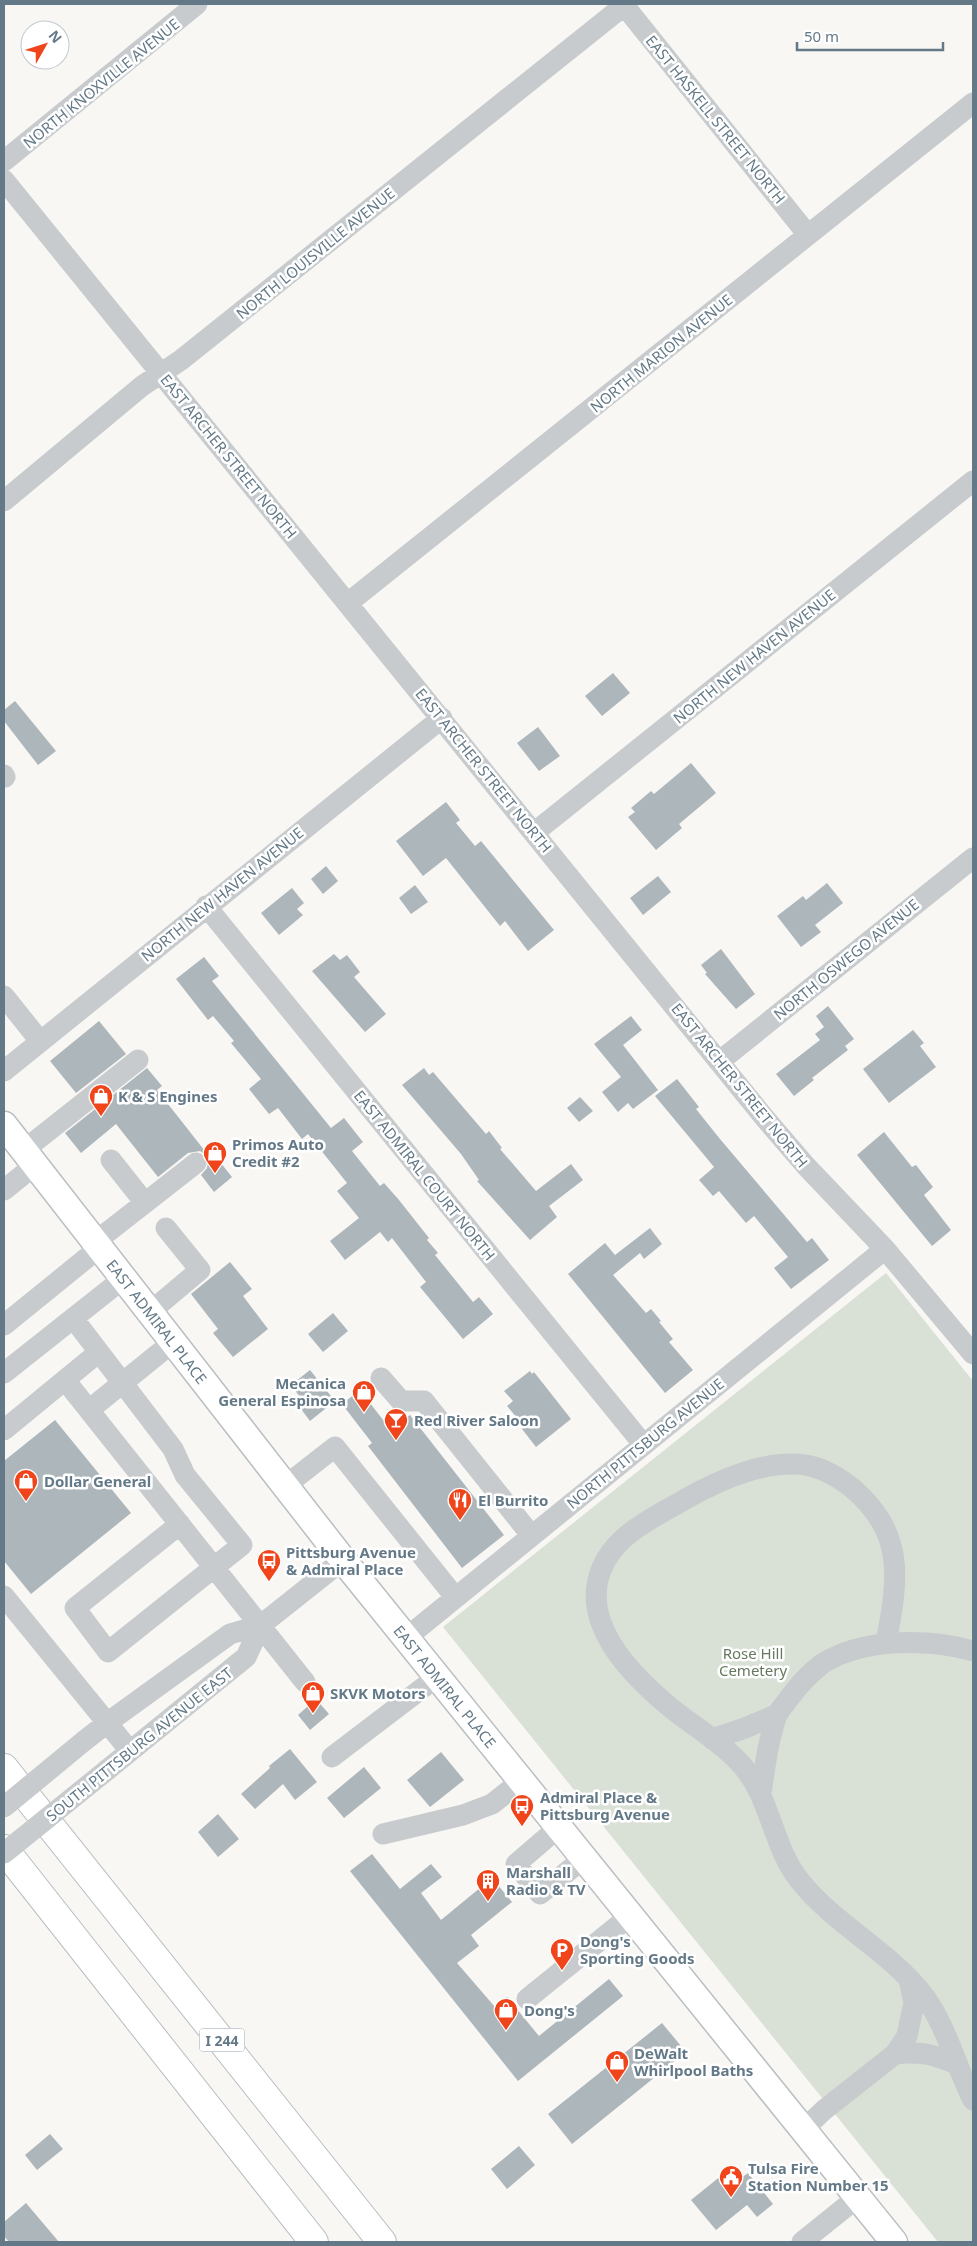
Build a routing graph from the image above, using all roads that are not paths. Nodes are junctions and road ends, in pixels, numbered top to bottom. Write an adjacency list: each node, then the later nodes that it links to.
1 (197, 4): 4 (street, NORTH KNOXVILLE AVENUE)
2 (624, 4): 6 (street, EAST HASKELL STREET NORTH); 7 (street, NORTH LOUISVILLE AVENUE)
3 (973, 103): 6 (street, NORTH MARION AVENUE)
4 (4, 161)
5 (4, 180): 7 (street, EAST ARCHER STREET NORTH)
6 (808, 235): 10 (street, NORTH MARION AVENUE)
7 (162, 373): 9 (street, NORTH LOUISVILLE AVENUE); 10 (street, EAST ARCHER STREET NORTH)
8 (973, 481): 12 (street, NORTH NEW HAVEN AVENUE)
9 (4, 501)
10 (348, 603): 11 (street, EAST ARCHER STREET NORTH)
11 (442, 718): 12 (street, EAST ARCHER STREET NORTH); 14 (street, NORTH NEW HAVEN AVENUE)
12 (535, 832): 18 (street, EAST ARCHER STREET NORTH)
13 (973, 858): 18 (street, NORTH OSWEGO AVENUE)
14 (206, 906): 16 (street, NORTH NEW HAVEN AVENUE); 42 (street, EAST ADMIRAL COURT NORTH)
15 (4, 996): 16 (street)
16 (40, 1041): 19 (street, NORTH NEW HAVEN AVENUE)
17 (138, 1060): 21 (street)
18 (720, 1061): 28 (street, EAST ARCHER STREET NORTH)
19 (4, 1071)
20 (4, 1127): 21 (main road, EAST ADMIRAL PLACE)
21 (29, 1158): 24 (street); 27 (main road, EAST ADMIRAL PLACE)
22 (111, 1160): 25 (street)
23 (196, 1164): 25 (street)
24 (4, 1190)
25 (145, 1203): 27 (street)
26 (166, 1228): 30 (street)
27 (97, 1245): 29 (main road, EAST ADMIRAL PLACE); 32 (street)
28 (885, 1248): 35 (street, EAST ARCHER STREET NORTH); 42 (street, NORTH PITTSBURG AVENUE)
29 (124, 1278): 30 (main road, EAST ADMIRAL PLACE); 31 (street)
30 (150, 1312): 33 (main road, EAST ADMIRAL PLACE)
31 (73, 1318): 34 (street); 36 (street)
32 (4, 1325)
33 (173, 1342): 39 (street); 43 (main road, EAST ADMIRAL PLACE)
34 (99, 1352): 38 (street); 39 (street)
35 (973, 1354)
36 (4, 1373)
37 (381, 1378): 45 (street)
38 (65, 1380): 40 (street); 41 (street)
39 (122, 1383): 40 (street); 47 (street)
40 (89, 1410): 44 (street)
41 (4, 1430)
42 (643, 1444): 45 (street, NORTH PITTSBURG AVENUE)
43 (285, 1486): 46 (main road, EAST ADMIRAL PLACE); 49 (street)
44 (180, 1524): 47 (street); 47 (street)
45 (531, 1535): 49 (street, NORTH PITTSBURG AVENUE)
46 (343, 1560): 50 (street, SOUTH PITTSBURG AVENUE EAST); 51 (main road, EAST ADMIRAL PLACE)
47 (214, 1567): 50 (street)
48 (4, 1596): 57 (street)
49 (455, 1597): 51 (street, NORTH PITTSBURG AVENUE)
50 (260, 1625): 55 (street); 57 (street, SOUTH PITTSBURG AVENUE EAST); 59 (street, SOUTH PITTSBURG AVENUE EAST)
51 (406, 1638): 54 (main road, EAST ADMIRAL PLACE)
52 (886, 1643): 53 (street); 56 (street); 58 (street)
53 (973, 1651)
54 (437, 1677): 60 (street); 62 (main road, EAST ADMIRAL PLACE)
55 (305, 1682)
56 (778, 1714): 58 (street); 63 (street)
57 (107, 1722): 59 (street); 64 (street, SOUTH PITTSBURG AVENUE EAST, bridge)
58 (712, 1739): 63 (street)
59 (130, 1751): 67 (street, SOUTH PITTSBURG AVENUE EAST, bridge)
60 (332, 1757)
61 (4, 1768): 78 (highway, I 244)
62 (521, 1781): 65 (main road, EAST ADMIRAL PLACE); 66 (street)
63 (761, 1793): 70 (street)
64 (4, 1806)
65 (559, 1827): 68 (main road, EAST ADMIRAL PLACE); 68 (street)
66 (383, 1834)
67 (4, 1851): 77 (highway)
68 (584, 1858): 69 (main road, EAST ADMIRAL PLACE)
69 (630, 1916): 71 (street); 75 (main road, EAST ADMIRAL PLACE)
70 (909, 1978): 72 (street); 73 (street)
71 (526, 1999)
72 (895, 2054): 73 (street); 75 (street)
73 (958, 2065): 74 (street)
74 (973, 2100)
75 (803, 2130): 76 (main road, EAST ADMIRAL PLACE)
76 (858, 2197): 79 (street); 80 (main road, EAST ADMIRAL PLACE)
77 (314, 2242)
78 (382, 2242)
79 (802, 2242)
80 (894, 2242)

